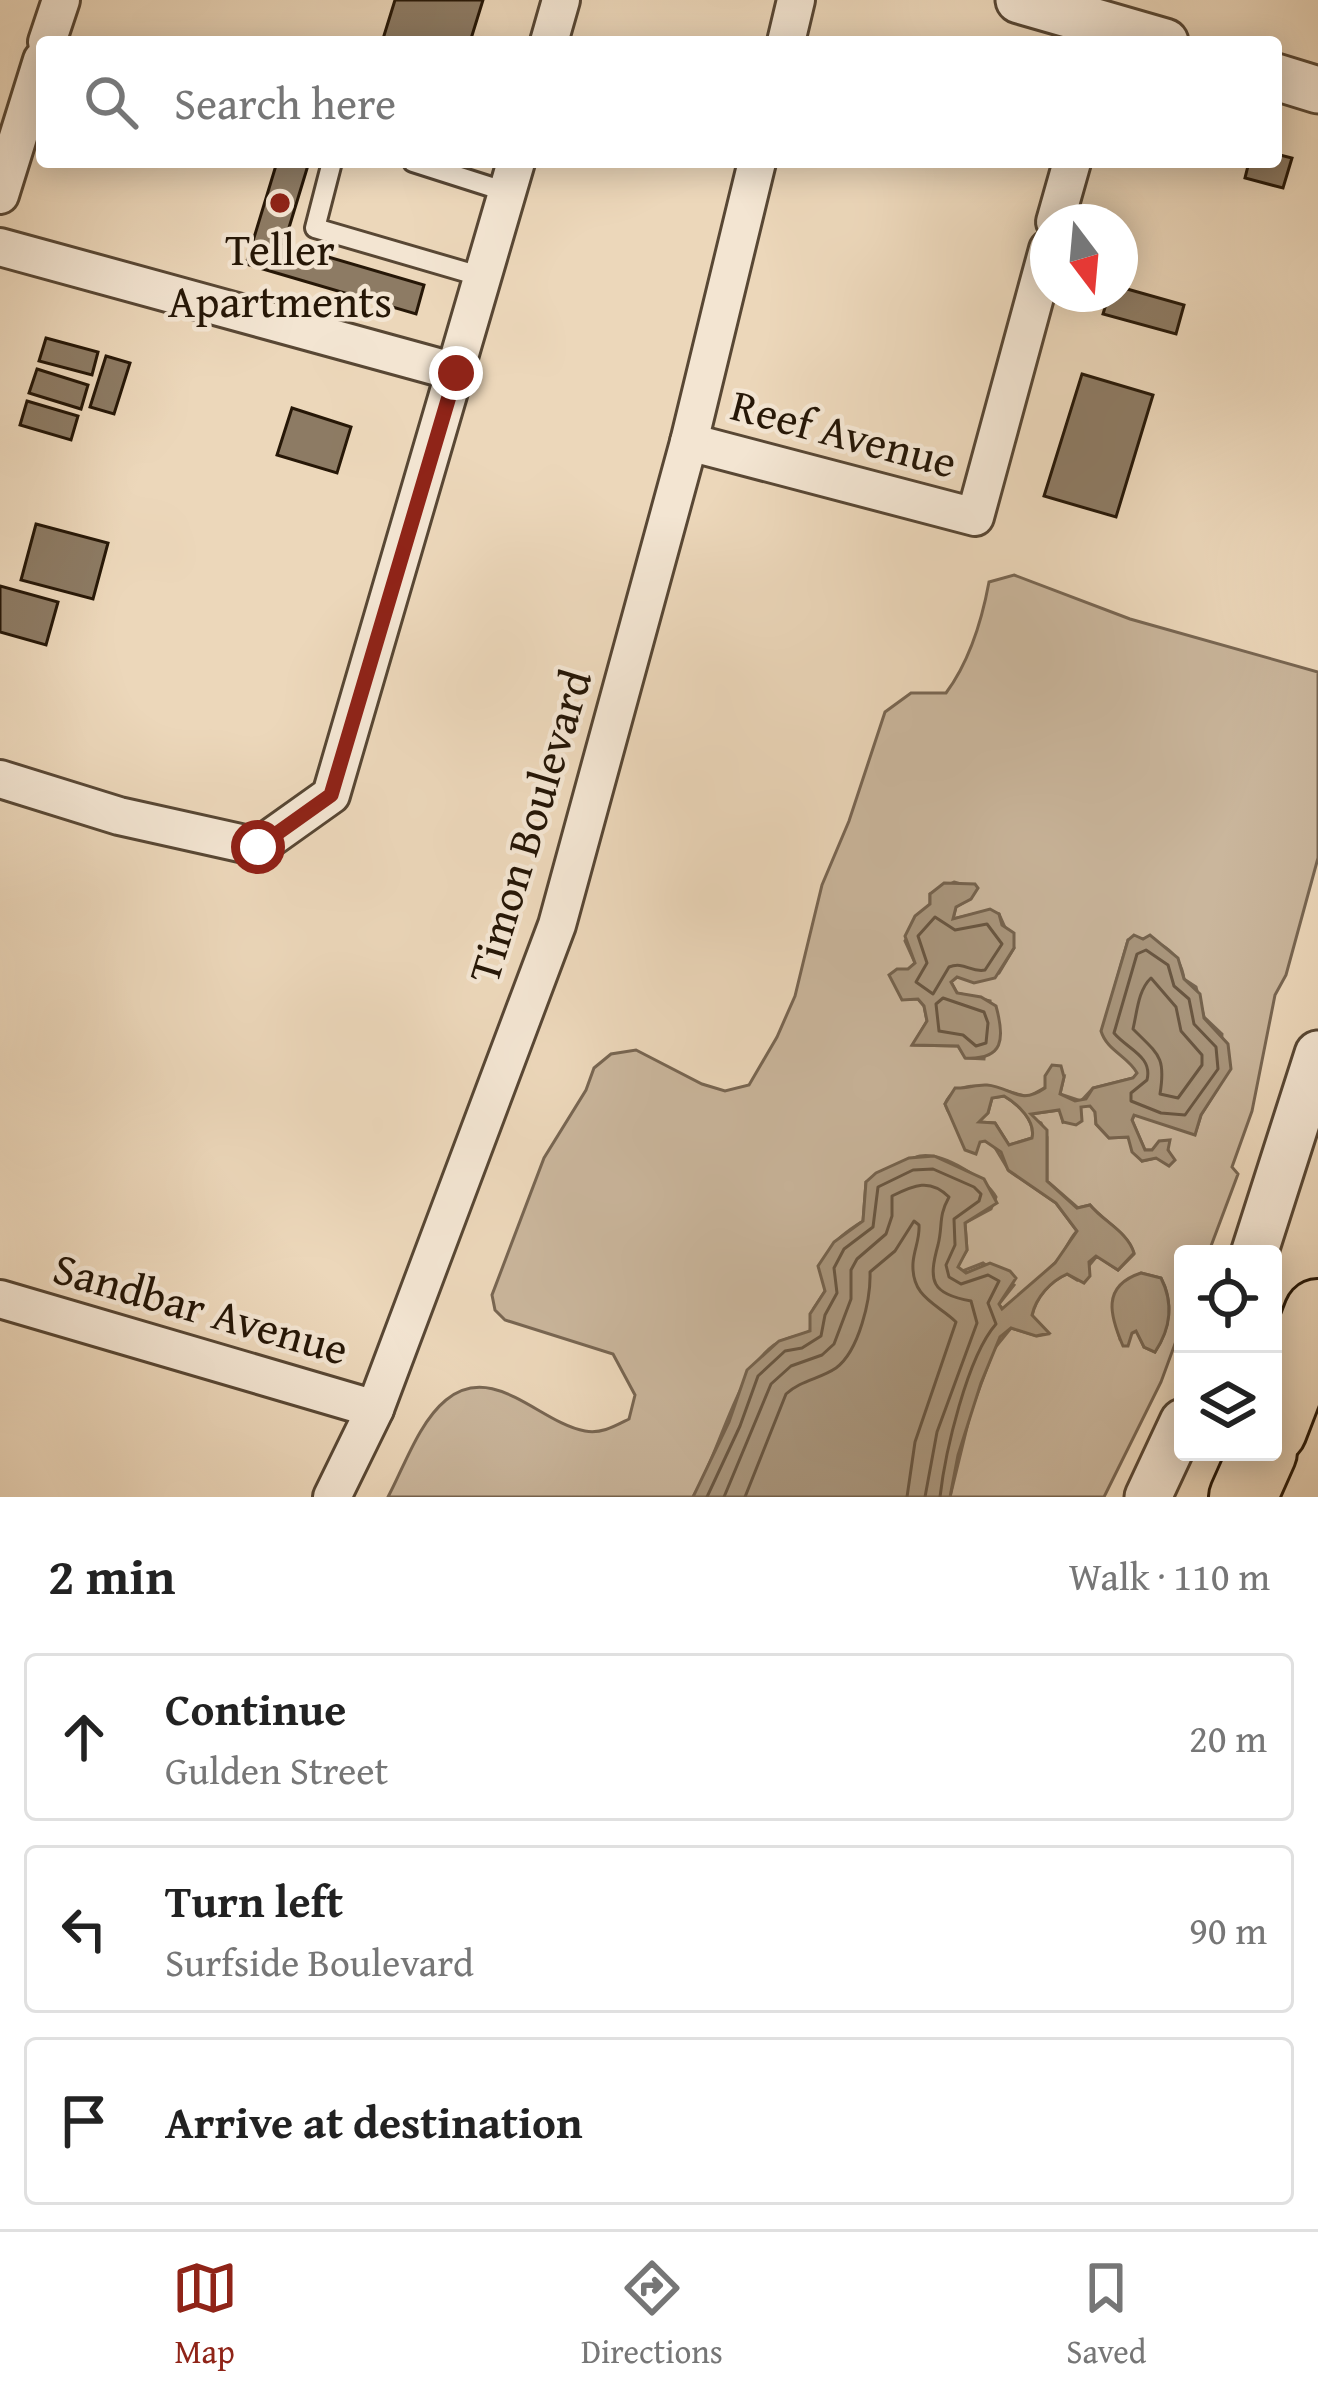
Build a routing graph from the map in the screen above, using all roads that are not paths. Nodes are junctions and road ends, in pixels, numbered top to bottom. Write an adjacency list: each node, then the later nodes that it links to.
1 (61, 0): 6 (street)
2 (561, 0): 7 (street)
3 (796, 0): 8 (street)
4 (1019, 0): 5 (street)
5 (1107, 33)
6 (49, 36)
7 (552, 36)
8 (787, 36)
9 (36, 79): 17 (street)
10 (1282, 79): 11 (street)
11 (1318, 90)
12 (330, 168): 20 (lane)
13 (452, 168): 16 (lane)
14 (756, 168): 23 (street, Timon Boulevard)
15 (1070, 168): 18 (street)
16 (511, 177): 20 (street)
17 (0, 195)
18 (1060, 204)
19 (0, 247): 22 (street)
20 (483, 277): 22 (street)
21 (1031, 312): 23 (street, Reef Avenue)
22 (456, 373): 24 (street)
23 (689, 442): 30 (street, Timon Boulevard)
24 (0, 779)
25 (1318, 1054): 26 (street)
26 (1257, 1245)
27 (0, 1299): 30 (street, Sandbar Avenue)
28 (1318, 1313): 29 (highway)
29 (1282, 1406)
30 (376, 1409): 33 (street, Timon Boulevard)
31 (1174, 1442): 34 (street)
32 (1259, 1461): 35 (highway)
33 (332, 1497)
34 (1148, 1497)
35 (1243, 1497)

